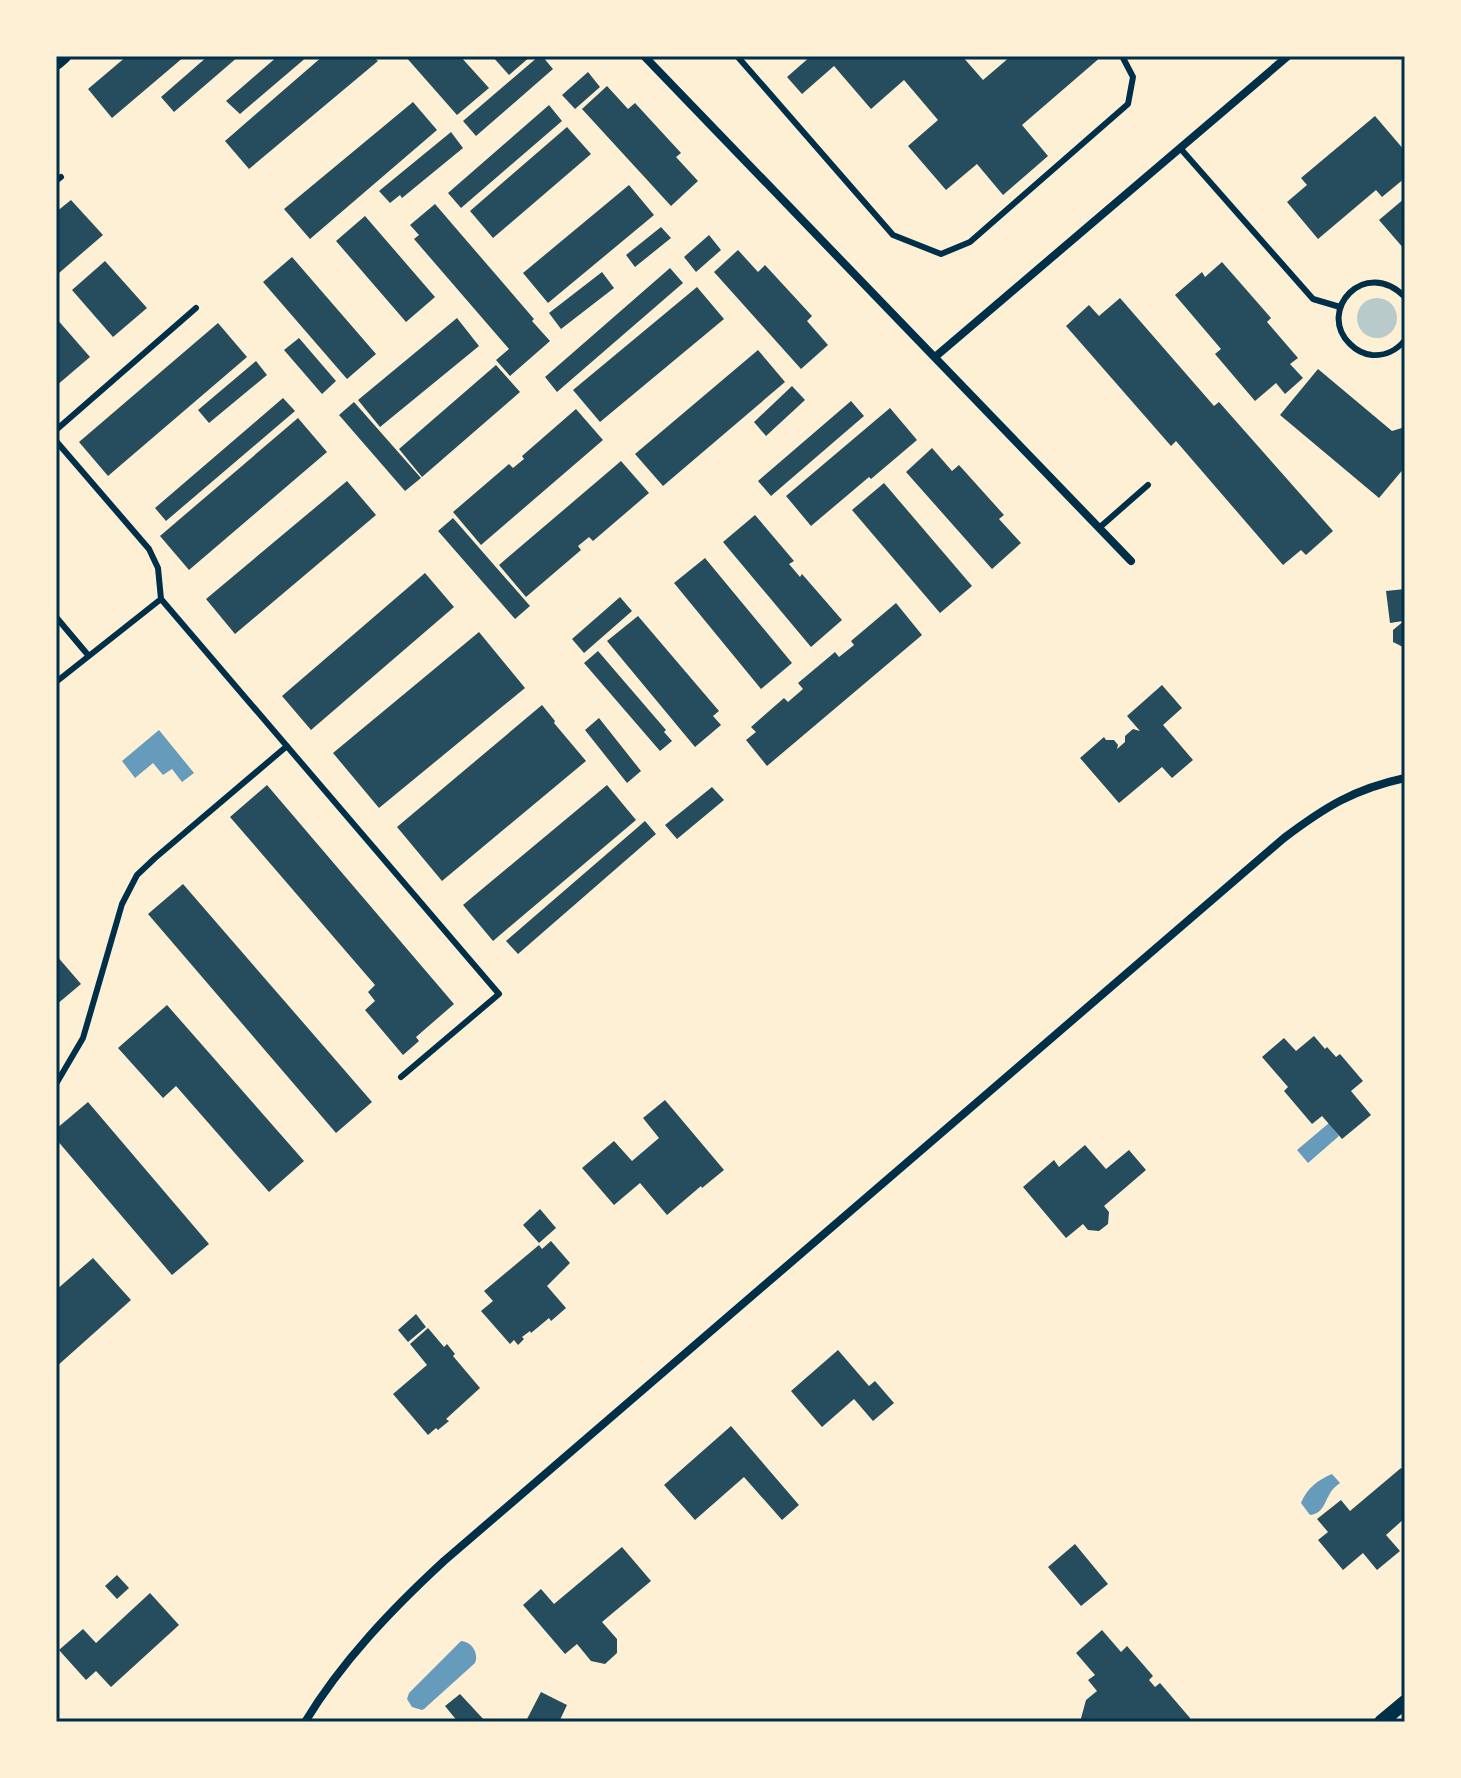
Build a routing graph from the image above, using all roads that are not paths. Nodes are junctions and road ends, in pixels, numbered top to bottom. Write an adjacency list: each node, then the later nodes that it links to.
1 (63, 56): 6 (main road)
2 (644, 56): 12 (street)
3 (737, 56): 4 (lane)
4 (1122, 56)
5 (1288, 56): 7 (street)
6 (56, 62)
7 (1180, 148): 9 (lane); 12 (street)
8 (1405, 297): 9 (lane)
9 (1340, 307): 11 (lane)
10 (196, 308): 13 (lane)
11 (1405, 340)
12 (935, 357): 16 (street)
13 (56, 430)
14 (56, 441): 18 (lane)
15 (1148, 485): 16 (lane)
16 (1099, 528): 17 (street)
17 (1131, 561)
18 (161, 599): 20 (lane); 22 (lane)
19 (56, 617): 20 (lane)
20 (88, 655): 21 (lane)
21 (56, 681)
22 (287, 746): 24 (lane); 25 (lane)
23 (1405, 778): 27 (street)
24 (401, 1077)
25 (57, 1081)
26 (1405, 1702): 28 (street)
27 (305, 1722)
28 (1381, 1722)

